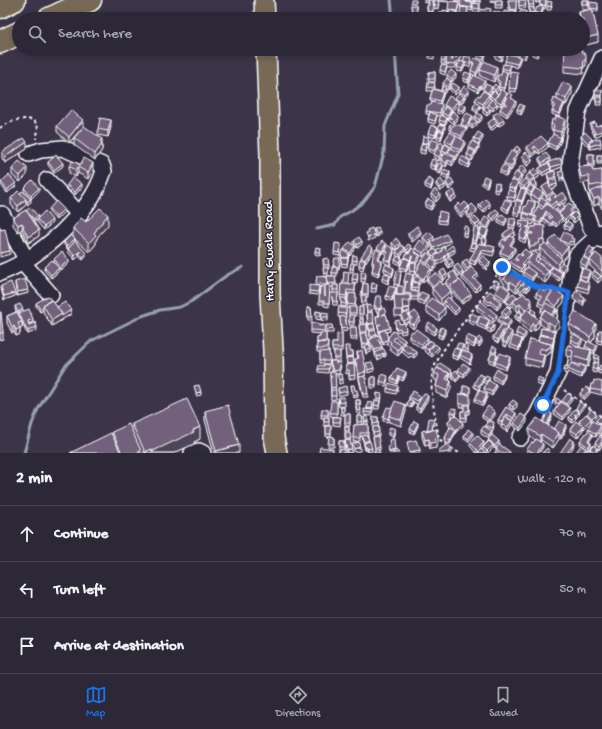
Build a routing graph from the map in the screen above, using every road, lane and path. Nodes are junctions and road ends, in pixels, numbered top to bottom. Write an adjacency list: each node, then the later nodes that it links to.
1 (14, 0): 4 (highway)
2 (90, 0): 5 (highway)
3 (264, 0): 6 (main road)
4 (0, 7)
5 (65, 12)
6 (265, 12)
7 (12, 36): 8 (highway)
8 (0, 42)
9 (266, 56): 26 (main road, Harry Gwala Road)
10 (602, 58): 16 (street)
11 (0, 128): 12 (path)
12 (29, 154): 15 (street)
13 (47, 180): 15 (street)
14 (2, 214): 17 (street)
15 (80, 215): 17 (street)
16 (601, 236): 19 (street)
17 (25, 262): 18 (street); 20 (street)
18 (0, 273)
19 (569, 292): 21 (street); 27 (path)
20 (51, 295)
21 (553, 383): 22 (path); 23 (street)
22 (602, 417)
23 (520, 438)
24 (192, 453): 25 (street)
25 (204, 453)
26 (277, 453)
27 (459, 453)

